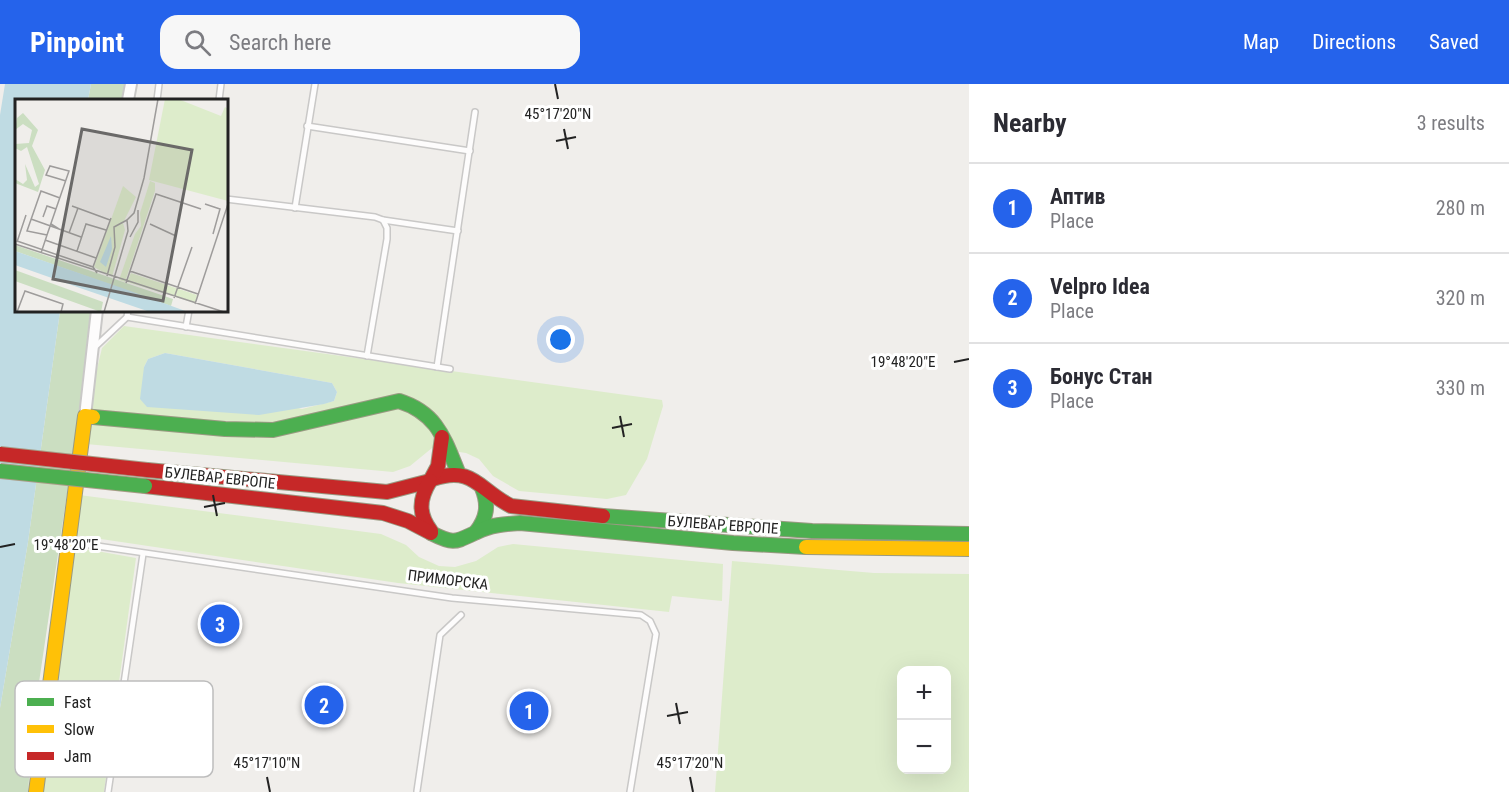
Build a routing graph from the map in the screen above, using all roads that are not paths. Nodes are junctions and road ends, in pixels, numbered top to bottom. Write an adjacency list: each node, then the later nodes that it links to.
1 (130, 84): 5 (street)
2 (159, 84): 6 (lane)
3 (221, 84): 7 (lane)
4 (315, 84): 9 (lane)
5 (128, 99)
6 (157, 99)
7 (219, 99)
8 (475, 112): 10 (lane)
9 (307, 126): 10 (lane); 12 (lane)
10 (470, 151): 14 (lane)
11 (228, 199): 12 (lane)
12 (295, 208): 13 (lane)
13 (383, 220): 14 (lane); 20 (lane)
14 (458, 231): 21 (lane)
15 (97, 312): 19 (street)
16 (189, 312): 18 (lane)
17 (128, 314): 18 (lane); 19 (lane)
18 (186, 327): 20 (lane)
19 (92, 351): 23 (street)
20 (367, 356): 21 (lane)
21 (437, 367): 22 (lane)
22 (450, 369)
23 (85, 416): 24 (main road); 33 (main road)
24 (442, 437): 27 (main road); 28 (main road)
25 (0, 454): 28 (main road, БУЛЕВАР ЕВРОПЕ, bridge)
26 (0, 471): 31 (main road, БУЛЕВАР ЕВРОПЕ, bridge)
27 (458, 472): 28 (main road, БУЛЕВАР ЕВРОПЕ); 29 (main road, БУЛЕВАР ЕВРОПЕ)
28 (432, 480): 31 (main road)
29 (482, 488): 30 (main road); 32 (main road, БУЛЕВАР ЕВРОПЕ)
30 (476, 532): 31 (main road, БУЛЕВАР ЕВРОПЕ); 34 (main road, БУЛЕВАР ЕВРОПЕ)
31 (432, 533)
32 (969, 534)
33 (68, 542): 35 (lane, ПРИМОРСКА); 37 (main road)
34 (969, 549)
35 (143, 554): 38 (lane); 44 (lane, ПРИМОРСКА)
36 (461, 615): 41 (lane)
37 (50, 681)
38 (124, 681)
39 (38, 777): 42 (main road)
40 (110, 777): 43 (lane)
41 (417, 791)
42 (36, 792)
43 (108, 792)
44 (630, 792)

